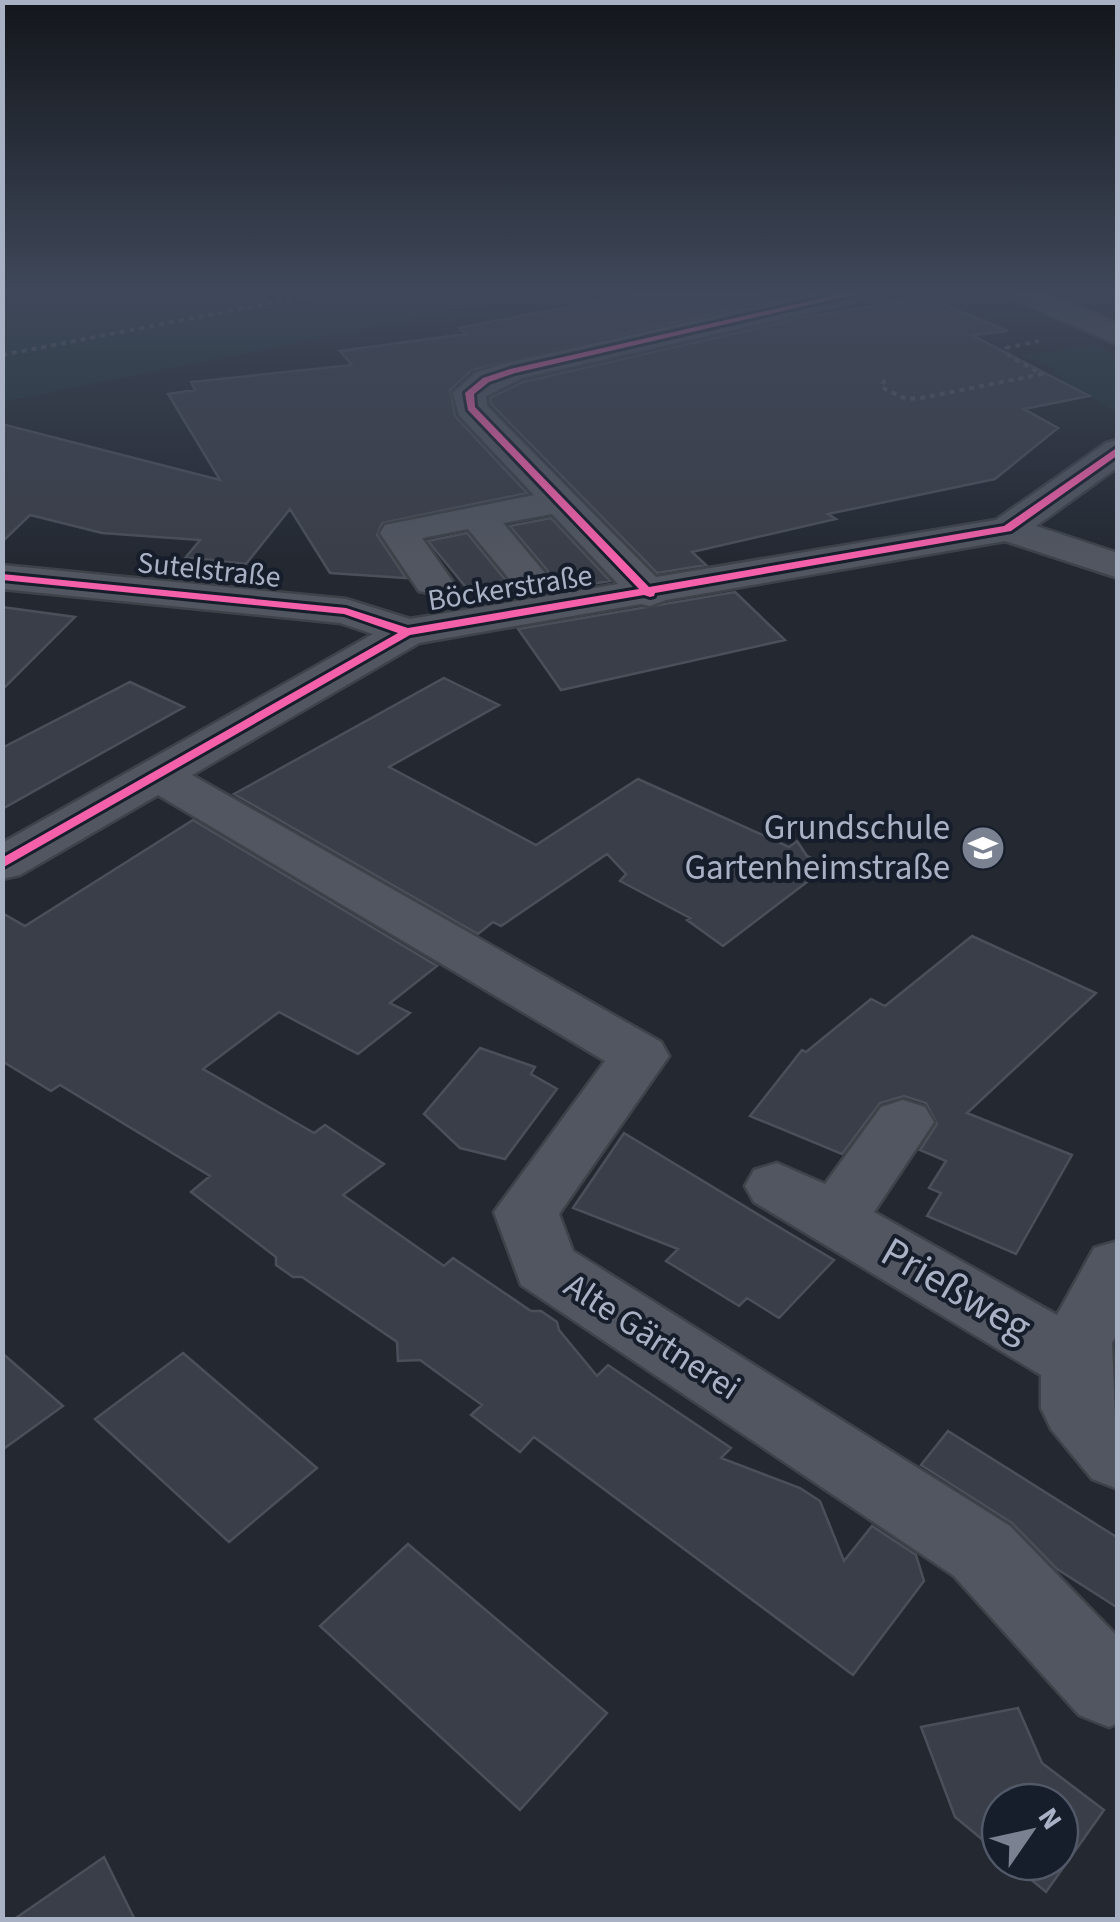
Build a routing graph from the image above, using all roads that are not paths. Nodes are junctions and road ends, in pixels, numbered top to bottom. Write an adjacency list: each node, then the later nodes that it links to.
1 (481, 384): 3 (street)
2 (1118, 450): 5 (street, Böckerstraße)
3 (560, 501): 4 (street); 10 (street)
4 (477, 516): 7 (street); 9 (street)
5 (1007, 529): 6 (street); 10 (street, Böckerstraße)
6 (1118, 566)
7 (525, 574)
8 (2, 577): 11 (street, Sutelstraße)
9 (433, 582)
10 (650, 594): 11 (street, Böckerstraße)
11 (407, 632): 12 (street, Böckerstraße)
12 (155, 776): 13 (street, Böckerstraße); 20 (street, Alte Gärtnerei)
13 (2, 864)
14 (903, 1122): 16 (street)
15 (777, 1186): 16 (street, Prießweg)
16 (834, 1220): 18 (street, Prießweg)
17 (1118, 1266): 18 (street, Prießweg)
18 (1078, 1361): 19 (street, Prießweg)
19 (1118, 1457)
20 (1109, 1687)

